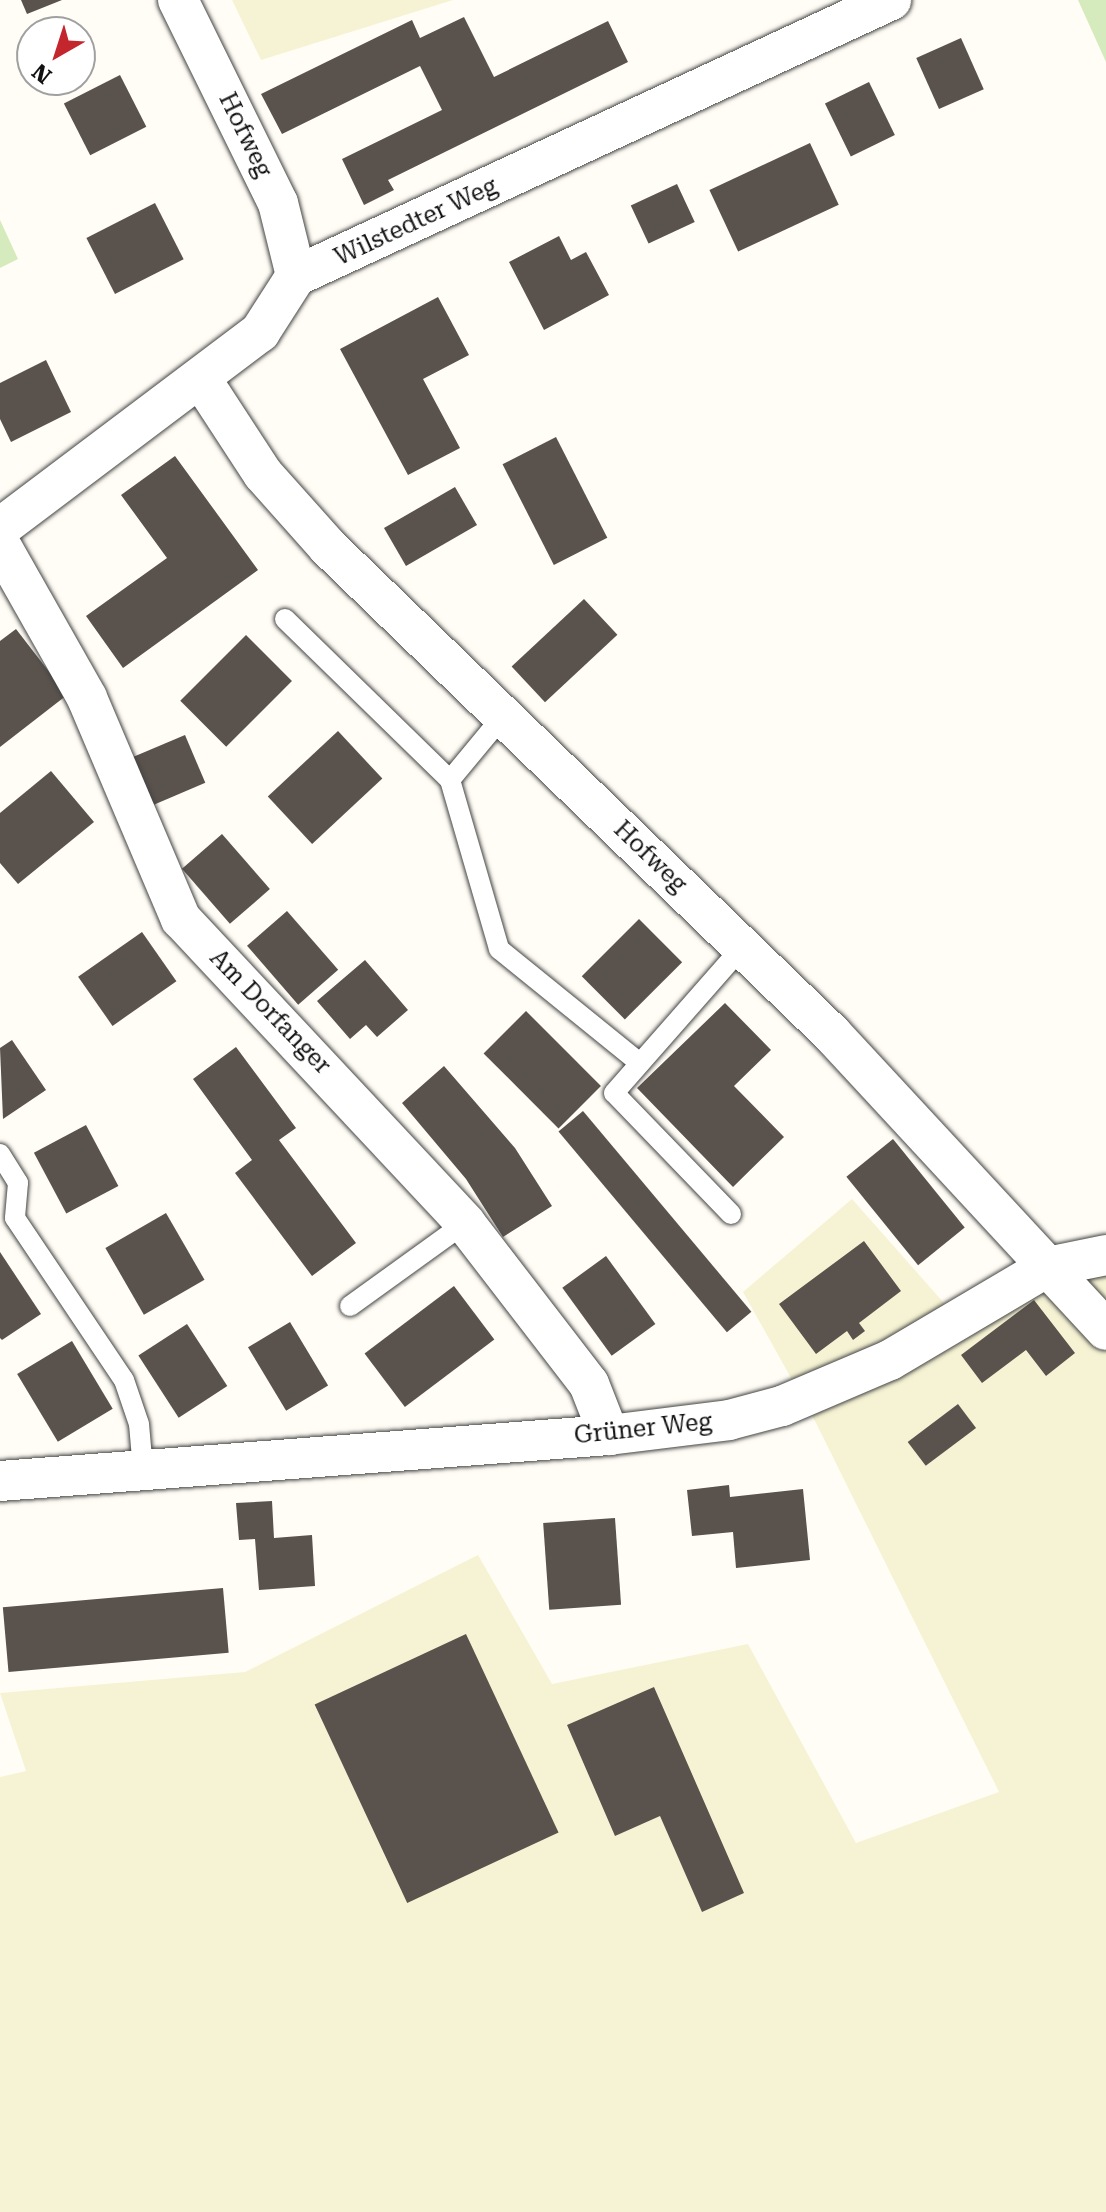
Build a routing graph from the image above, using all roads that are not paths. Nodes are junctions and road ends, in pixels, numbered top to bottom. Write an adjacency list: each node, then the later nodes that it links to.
1 (178, 0): 3 (street, Hofweg)
2 (891, 0): 3 (street, Wilstedter Weg)
3 (296, 276): 4 (street)
4 (201, 379): 5 (street); 8 (street, Hofweg)
5 (0, 528)
6 (0, 544): 14 (street, Am Dorfanger)
7 (285, 619): 9 (lane)
8 (503, 716): 9 (lane); 10 (street, Hofweg)
9 (450, 780): 11 (lane)
10 (743, 946): 11 (lane); 16 (street, Hofweg)
11 (640, 1063): 13 (lane)
12 (0, 1154): 20 (lane)
13 (731, 1214)
14 (465, 1223): 17 (lane); 19 (street, Am Dorfanger)
15 (1106, 1255): 16 (street, Grüner Weg)
16 (1047, 1267): 18 (street, Hofweg); 19 (street, Grüner Weg)
17 (350, 1306)
18 (1106, 1330)
19 (609, 1435): 20 (street, Grüner Weg)
20 (143, 1470): 21 (street, Grüner Weg)
21 (0, 1481)

